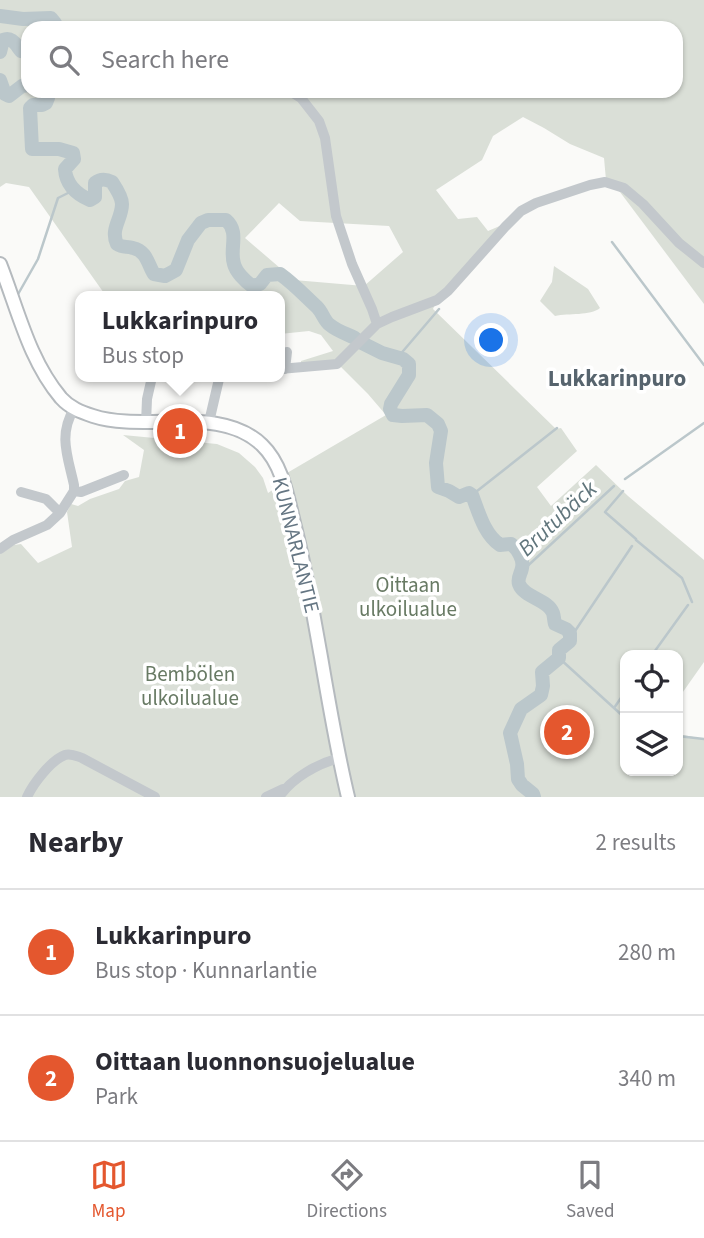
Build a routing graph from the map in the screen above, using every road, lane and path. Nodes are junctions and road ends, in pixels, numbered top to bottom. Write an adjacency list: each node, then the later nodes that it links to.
1 (301, 98): 4 (street)
2 (704, 263): 4 (street)
3 (0, 264): 10 (main road, KUNNARLANTIE)
4 (377, 324): 7 (street)
5 (287, 352): 6 (street)
6 (285, 360)
7 (285, 369)
8 (151, 382): 12 (street)
9 (218, 382): 11 (street)
10 (74, 409): 12 (main road, KUNNARLANTIE); 13 (street)
11 (209, 422): 12 (main road, KUNNARLANTIE); 20 (main road, KUNNARLANTIE)
12 (146, 423)
13 (65, 437): 14 (street); 16 (street)
14 (56, 444)
15 (124, 475): 16 (street)
16 (74, 491): 18 (street)
17 (21, 492): 18 (street)
18 (60, 513): 19 (street)
19 (0, 549)
20 (339, 758): 21 (street); 25 (main road, KUNNARLANTIE)
21 (282, 794): 24 (street)
22 (27, 797): 23 (street)
23 (155, 797)
24 (267, 797)
25 (348, 797)

